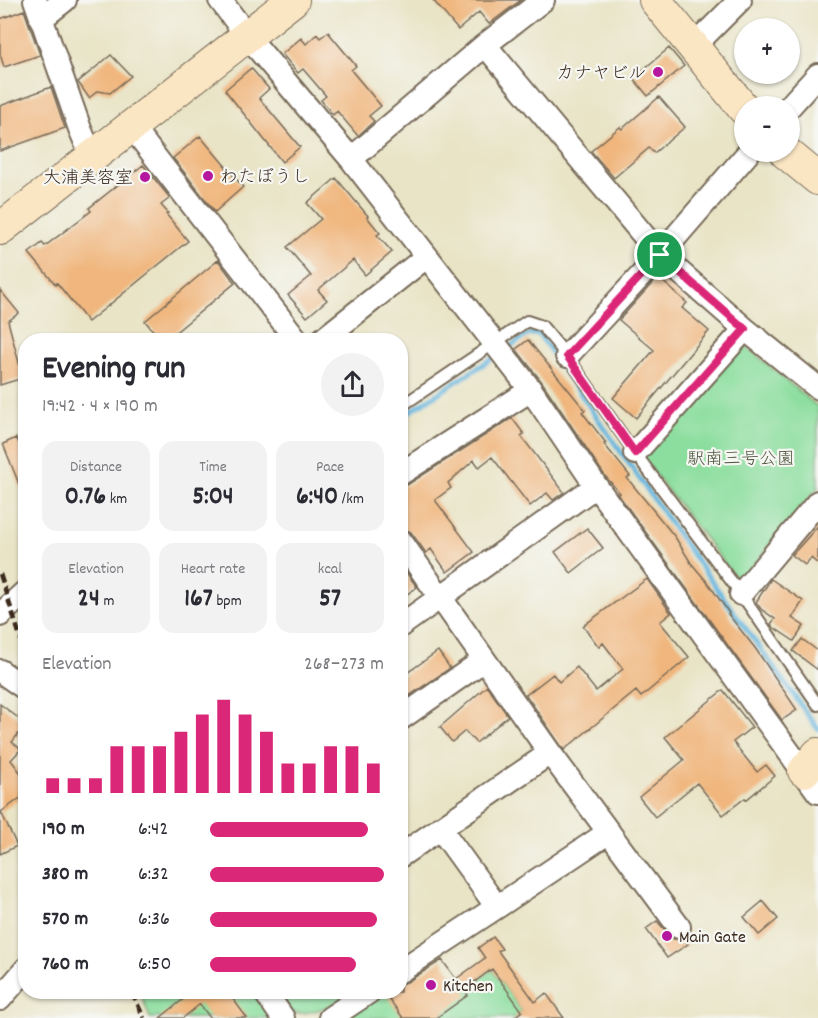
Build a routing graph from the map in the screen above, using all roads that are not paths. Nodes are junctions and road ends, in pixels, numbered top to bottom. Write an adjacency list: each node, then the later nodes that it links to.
1 (65, 0): 7 (street)
2 (220, 0): 8 (street)
3 (294, 0): 8 (street)
4 (543, 0): 9 (street)
5 (655, 0): 10 (street)
6 (740, 0): 10 (street)
7 (38, 9): 15 (street)
8 (248, 37): 14 (street); 16 (street)
9 (486, 45): 16 (street); 21 (street)
10 (693, 47): 13 (street)
11 (818, 75): 12 (street)
12 (799, 96)
13 (734, 97)
14 (132, 127): 15 (street); 24 (street)
15 (93, 157): 20 (street)
16 (351, 159): 22 (street)
17 (740, 162): 21 (street)
18 (798, 162): 19 (street)
19 (818, 179)
20 (2, 223)
21 (660, 255): 23 (street); 27 (street)
22 (426, 257): 25 (street); 26 (street)
23 (745, 329): 28 (street); 31 (street)
24 (292, 333)
25 (331, 333)
26 (495, 344): 27 (lane); 29 (street); 30 (lane)
27 (567, 356): 31 (lane)
28 (818, 388)
29 (531, 390): 32 (street); 33 (street)
30 (408, 401)
31 (635, 453): 36 (lane)
32 (408, 469)
33 (596, 486): 37 (street); 47 (street)
34 (818, 502): 36 (street)
35 (408, 551): 37 (street)
36 (741, 594): 44 (lane)
37 (441, 597): 40 (street); 41 (street)
38 (18, 598): 39 (street)
39 (0, 615)
40 (408, 620)
41 (484, 660): 45 (street); 46 (street)
42 (0, 670): 43 (street)
43 (18, 683)
44 (818, 705)
45 (408, 713)
46 (550, 753): 48 (street); 49 (street)
47 (814, 776)
48 (440, 828): 50 (street); 51 (street)
49 (609, 832): 51 (street); 52 (street)
50 (408, 850)
51 (497, 907): 53 (street)
52 (679, 927)
53 (408, 966)
54 (18, 978): 55 (street)
55 (0, 999)
56 (270, 999): 58 (street)
57 (358, 999): 59 (street)
58 (283, 1018)
59 (330, 1018)

